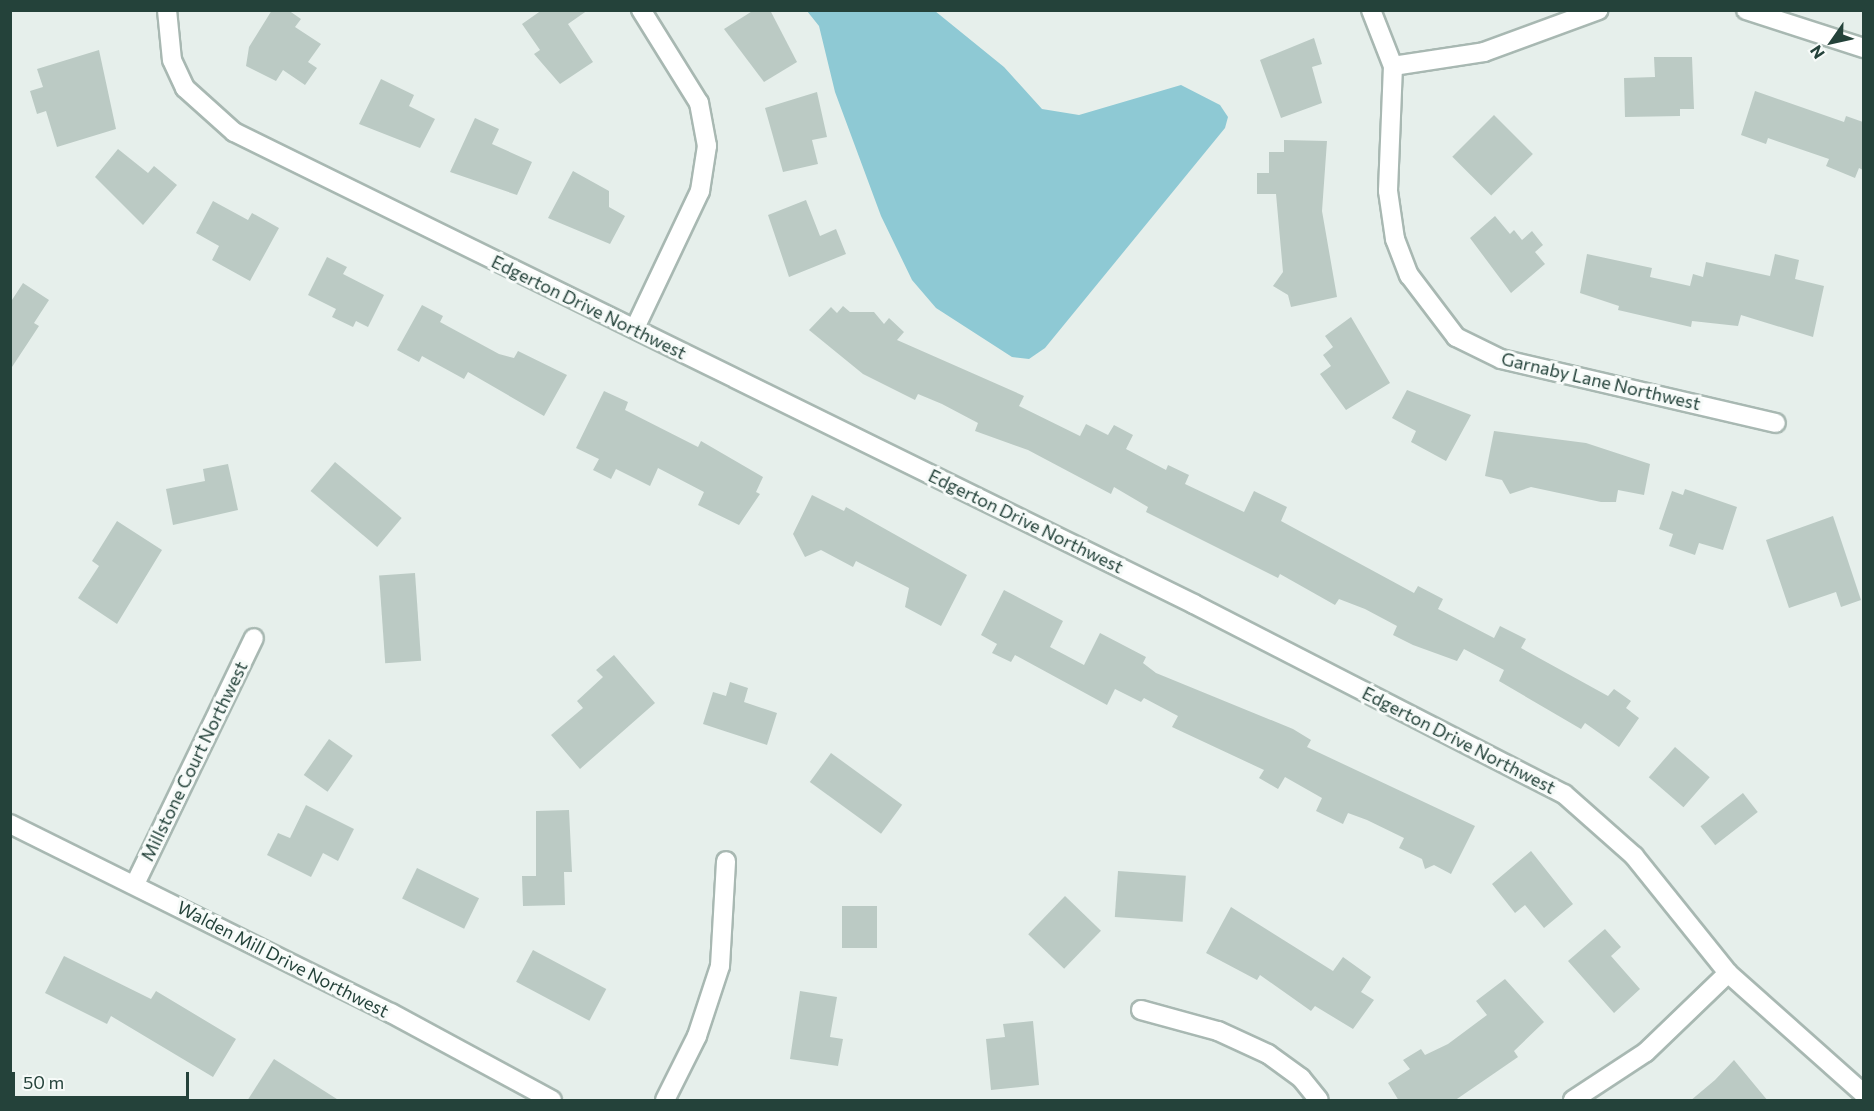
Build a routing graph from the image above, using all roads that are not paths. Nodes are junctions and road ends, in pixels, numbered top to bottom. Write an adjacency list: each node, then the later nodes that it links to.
1 (167, 10): 8 (street, Edgerton Drive Northwest)
2 (641, 10): 8 (street)
3 (1371, 10): 7 (street, Garnaby Lane Northwest)
4 (1599, 10): 7 (street)
5 (1746, 10): 6 (street)
6 (1863, 48)
7 (1393, 66): 9 (street, Garnaby Lane Northwest)
8 (634, 328): 14 (street, Edgerton Drive Northwest)
9 (1776, 423)
10 (254, 638): 13 (street, Millstone Court Northwest)
11 (10, 824): 13 (street, Walden Mill Drive Northwest)
12 (726, 861): 18 (street)
13 (135, 884): 17 (street, Walden Mill Drive Northwest)
14 (1728, 973): 16 (street, Edgerton Drive Northwest); 20 (street)
15 (1141, 1010): 19 (street)
16 (1863, 1094)
17 (552, 1101)
18 (665, 1101)
19 (1319, 1101)
20 (1574, 1101)

